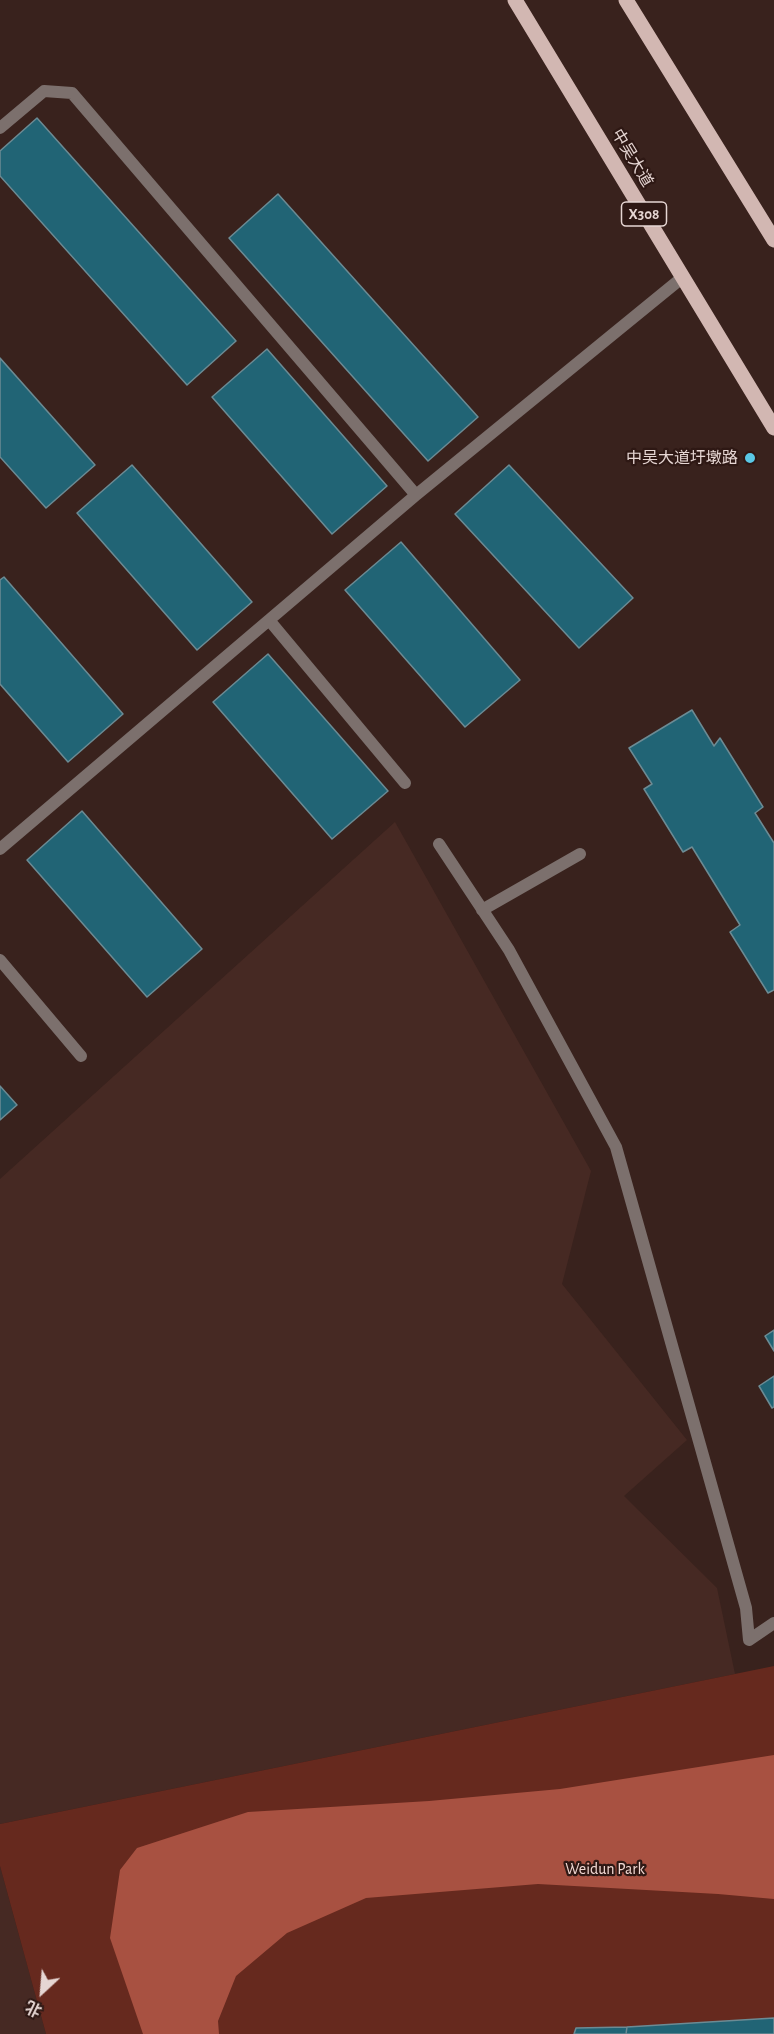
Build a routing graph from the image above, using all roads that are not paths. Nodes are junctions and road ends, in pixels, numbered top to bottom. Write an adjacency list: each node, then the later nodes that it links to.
1 (514, 0): 5 (main road, 中吴大道 / X308)
2 (626, 0): 4 (main road)
3 (0, 128): 7 (lane)
4 (774, 240)
5 (683, 277): 6 (main road, 中吴大道 / X308); 7 (lane)
6 (774, 428)
7 (416, 495): 8 (lane)
8 (269, 620): 9 (lane); 11 (lane)
9 (405, 783)
10 (438, 844): 13 (lane)
11 (0, 849)
12 (580, 854): 13 (lane)
13 (482, 910): 16 (lane)
14 (0, 960): 15 (lane)
15 (81, 1056)
16 (774, 1623)

